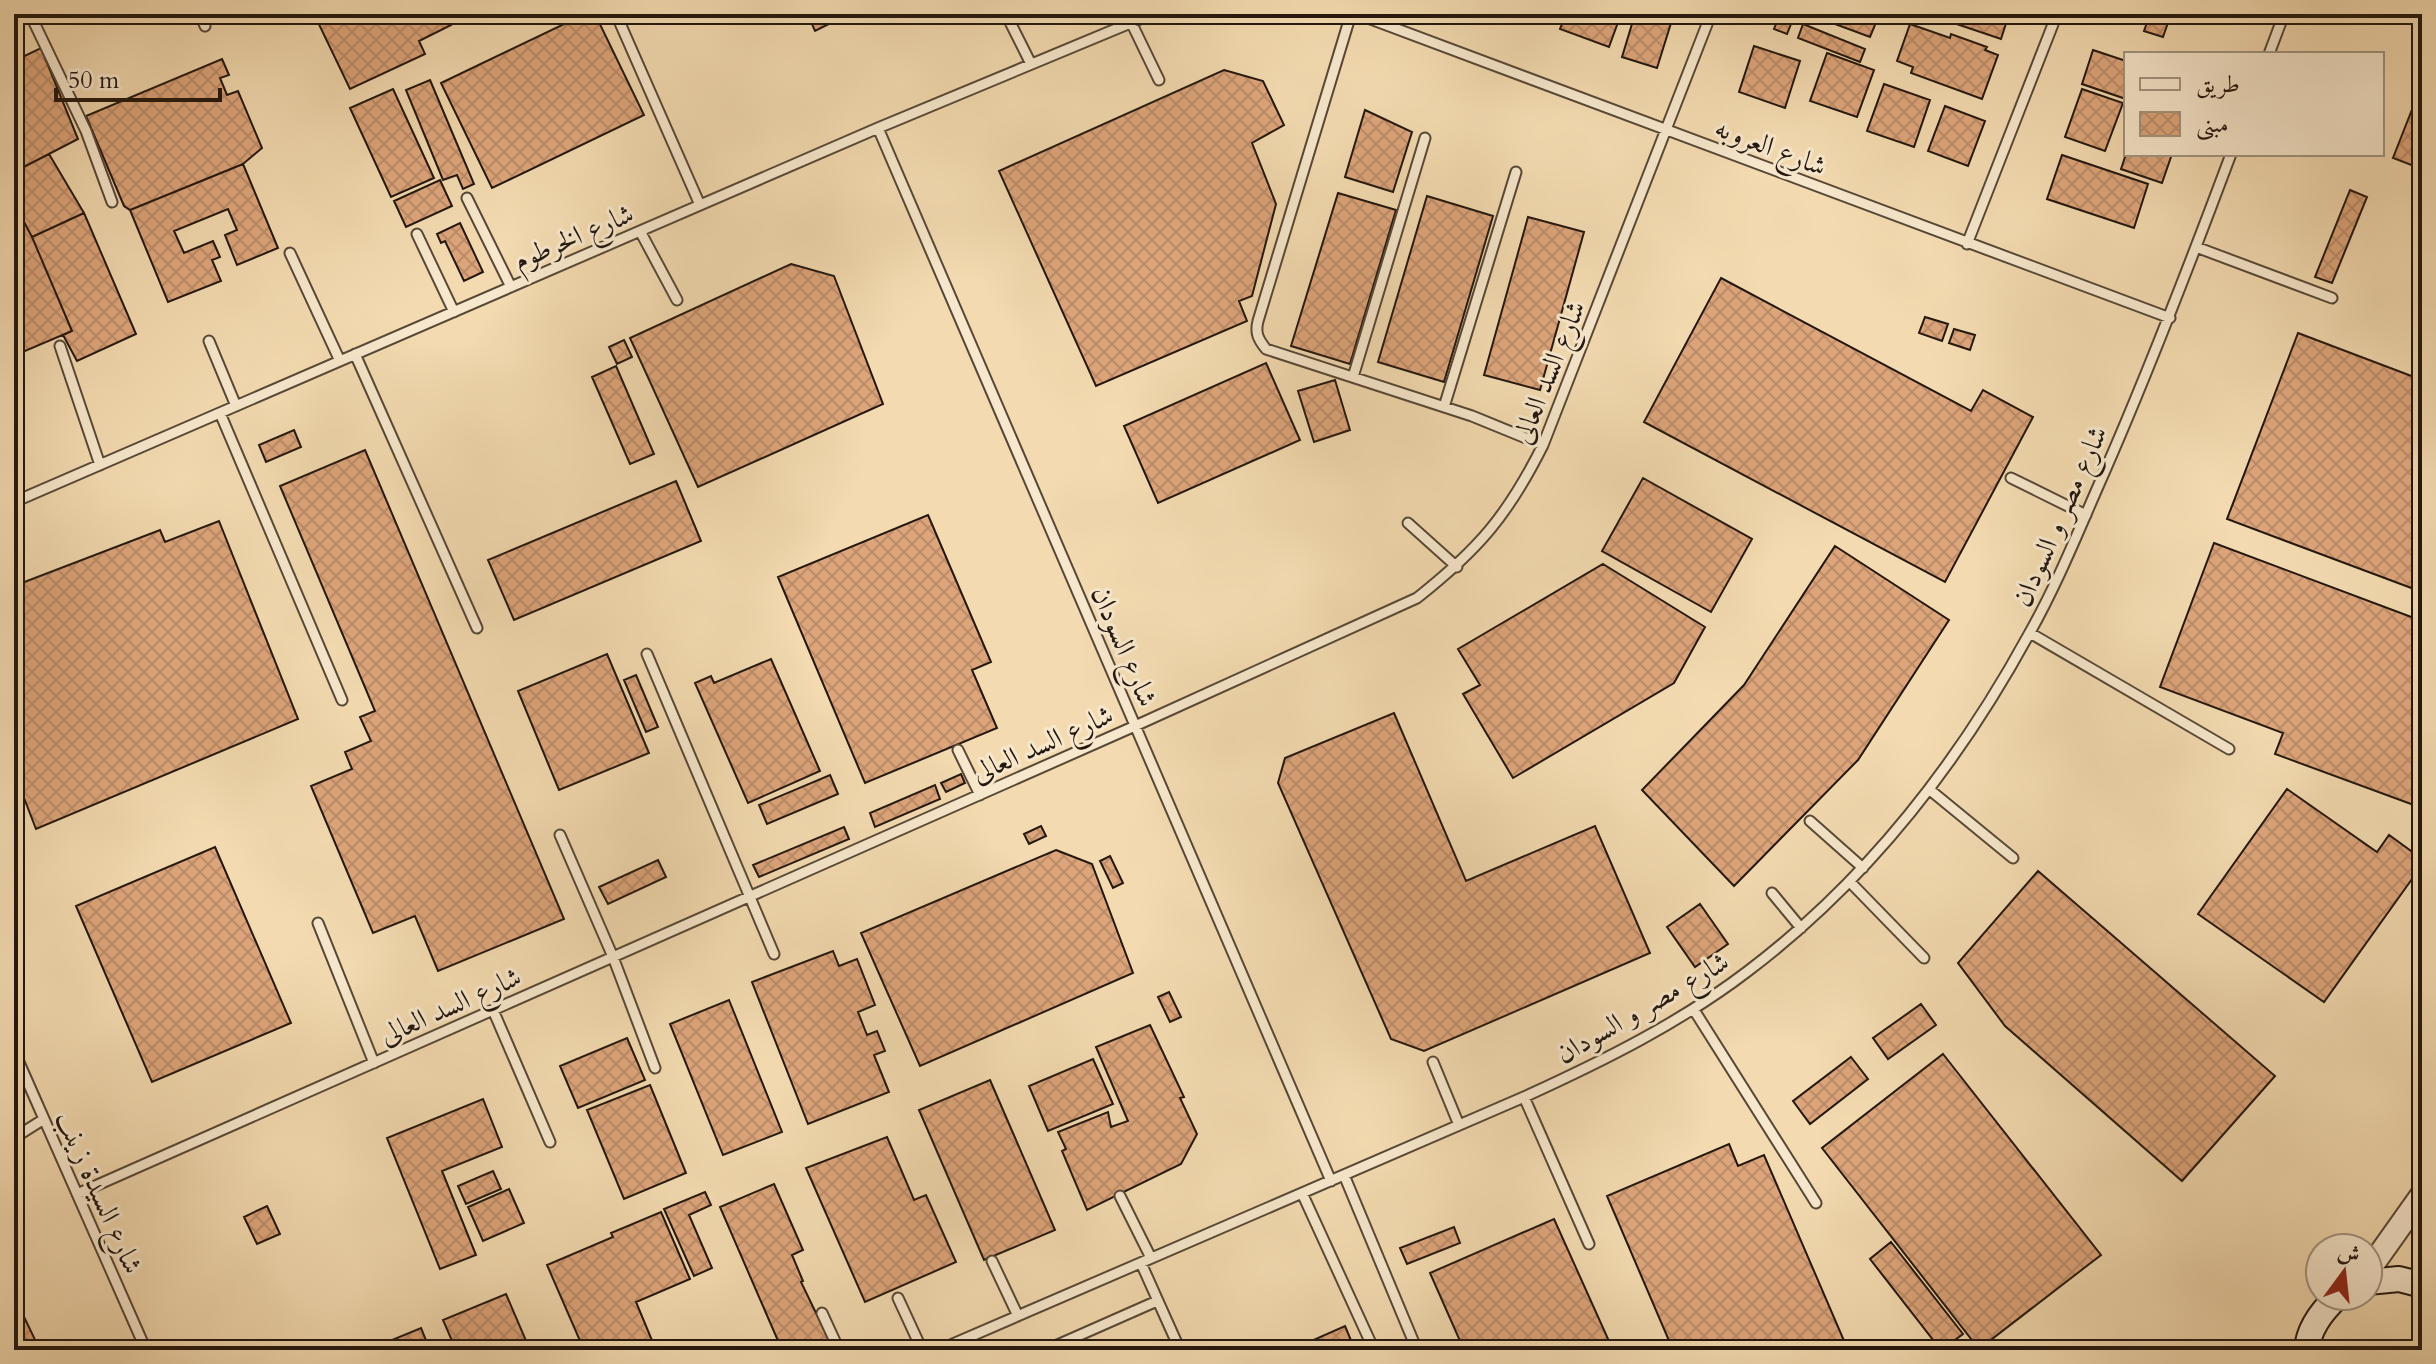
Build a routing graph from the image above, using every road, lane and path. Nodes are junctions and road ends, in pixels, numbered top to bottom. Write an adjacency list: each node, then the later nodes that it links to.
1 (30, 14): 22 (lane)
2 (200, 14): 12 (lane)
3 (616, 14): 23 (lane)
4 (1006, 14): 14 (lane)
5 (1152, 14): 11 (lane, شارع الخرطوم)
6 (1354, 14): 10 (lane, شارع العروبه); 38 (lane)
7 (1711, 14): 17 (lane, شارع السد العالى)
8 (2057, 14): 26 (lane)
9 (2284, 14): 13 (lane)
10 (1372, 17): 17 (lane, شارع العروبه)
11 (1131, 22): 14 (lane, شارع الخرطوم); 15 (lane)
12 (205, 26)
13 (2270, 52)
14 (1031, 64): 16 (lane, شارع الخرطوم)
15 (1159, 80)
16 (878, 128): 23 (lane, شارع الخرطوم); 53 (lane, شارع السودان)
17 (1667, 131): 26 (lane, شارع العروبه); 42 (lane, شارع السد العالى)
18 (1425, 138): 38 (lane)
19 (2230, 156): 27 (lane, شارع مصر و السودان)
20 (1516, 172): 40 (lane)
21 (467, 198): 29 (lane)
22 (112, 202)
23 (700, 205): 24 (lane, شارع الخرطوم)
24 (640, 231): 29 (lane, شارع الخرطوم); 31 (lane)
25 (417, 234): 32 (lane)
26 (1967, 244): 33 (lane, شارع العروبه)
27 (2196, 247): 30 (lane); 33 (lane, شارع مصر و السودان)
28 (290, 253): 37 (lane)
29 (511, 287): 32 (lane, شارع الخرطوم)
30 (2332, 298)
31 (677, 300)
32 (454, 312): 36 (lane, شارع الخرطوم)
33 (2170, 318): 46 (lane, شارع مصر و السودان)
34 (209, 341): 39 (lane)
35 (60, 346): 43 (lane)
36 (355, 354): 37 (lane, شارع الخرطوم); 49 (lane)
37 (340, 361): 39 (lane, شارع الخرطوم)
38 (1353, 377): 40 (lane)
39 (236, 406): 41 (lane, شارع الخرطوم)
40 (1444, 407): 42 (lane)
41 (220, 413): 43 (lane, شارع الخرطوم); 52 (lane)
42 (1543, 445): 48 (lane, شارع السد العالى)
43 (100, 465): 45 (lane, شارع الخرطوم)
44 (2011, 478): 46 (lane)
45 (14, 502)
46 (2086, 515): 50 (lane, شارع مصر و السودان)
47 (1408, 523): 48 (lane)
48 (1457, 567): 53 (lane, شارع السد العالى)
49 (477, 628)
50 (2030, 633): 54 (lane); 56 (lane, شارع مصر و السودان)
51 (647, 654): 64 (lane)
52 (342, 700)
53 (1135, 726): 57 (lane, شارع السد العالى); 82 (lane, شارع السودان)
54 (2229, 749)
55 (958, 750): 57 (lane)
56 (1930, 790): 60 (lane); 61 (lane, شارع مصر و السودان)
57 (980, 795): 64 (lane, شارع السد العالى)
58 (1810, 821): 61 (lane)
59 (560, 835): 68 (lane)
60 (2013, 858)
61 (1863, 868): 62 (lane, شارع مصر و السودان)
62 (1850, 882): 66 (lane, شارع مصر و السودان); 69 (lane)
63 (1772, 893): 66 (lane)
64 (748, 897): 67 (lane); 68 (lane, شارع السد العالى)
65 (318, 923): 74 (lane)
66 (1801, 928): 71 (lane, شارع مصر و السودان)
67 (774, 954)
68 (613, 957): 70 (lane, شارع السد العالى); 75 (lane)
69 (1924, 958)
70 (493, 1010): 74 (lane, شارع السد العالى); 80 (lane)
71 (1694, 1010): 76 (lane, شارع مصر و السودان); 87 (lane)
72 (14, 1051): 77 (lane, شارع السيدة زينب)
73 (1433, 1062): 78 (lane)
74 (374, 1063): 84 (lane, شارع السد العالى)
75 (655, 1068)
76 (1524, 1097): 78 (lane, شارع مصر و السودان); 88 (lane)
77 (44, 1119): 79 (lane); 84 (lane, شارع السيدة زينب)
78 (1459, 1125): 81 (lane, شارع مصر و السودان)
79 (14, 1138)
80 (550, 1142)
81 (1344, 1175): 82 (lane, شارع مصر و السودان); 108 (lane)
82 (1331, 1181): 83 (lane, شارع مصر و السودان)
83 (1302, 1193): 90 (lane, شارع مصر و السودان); 107 (lane)
84 (77, 1194): 101 (lane, شارع السيدة زينب)
85 (2422, 1195): 89 (street)
86 (1120, 1196): 90 (lane)
87 (1816, 1203)
88 (1589, 1244)
89 (2384, 1248)
90 (1151, 1258): 92 (lane, شارع مصر و السودان)
91 (992, 1261): 99 (lane)
92 (1141, 1263): 96 (lane); 99 (lane, شارع مصر و السودان)
93 (2384, 1280): 94 (main road)
94 (2422, 1285)
95 (898, 1298): 103 (lane)
96 (1157, 1301): 105 (lane); 106 (lane)
97 (2324, 1312): 100 (main road)
98 (822, 1313): 102 (lane)
99 (1018, 1316): 104 (lane, شارع مصر و السودان)
100 (2304, 1348)
101 (146, 1350)
102 (839, 1350)
103 (922, 1350)
104 (939, 1350)
105 (1046, 1350)
106 (1180, 1350)
107 (1374, 1350)
108 (1417, 1350)

